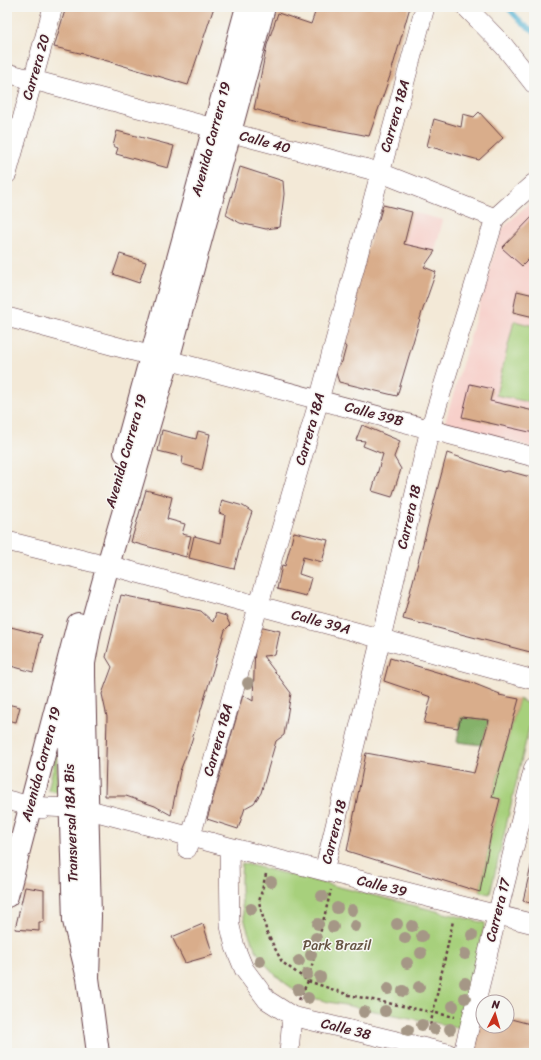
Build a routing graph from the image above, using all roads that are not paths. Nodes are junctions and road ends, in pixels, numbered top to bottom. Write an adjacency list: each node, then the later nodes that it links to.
1 (53, 7): 9 (street, Carrera 20)
2 (247, 7): 11 (main road, Avenida Carrera 19)
3 (264, 7): 11 (main road, Avenida Carrera 19)
4 (425, 7): 12 (street, Carrera 18A)
5 (466, 7): 6 (street)
6 (504, 46): 7 (street); 10 (street)
7 (534, 65)
8 (7, 73): 9 (street, Calle 40)
9 (32, 80): 11 (street, Calle 40); 13 (street, Carrera 20)
10 (534, 84)
11 (222, 130): 12 (street, Calle 40); 17 (main road, Avenida Carrera 19)
12 (379, 172): 15 (street, Calle 40); 18 (street, Carrera 18A)
13 (7, 174)
14 (534, 183): 15 (street)
15 (495, 218): 19 (street, Carrera 18)
16 (7, 317): 17 (street, Calle 39B)
17 (160, 358): 18 (street, Calle 39B); 22 (main road, Avenida Carrera 19)
18 (319, 400): 19 (street, Calle 39B); 23 (street, Carrera 18A)
19 (430, 429): 20 (street, Calle 39B); 24 (street, Carrera 18)
20 (534, 457)
21 (7, 541): 22 (street, Calle 39A)
22 (101, 564): 23 (street, Calle 39A); 25 (main road, Avenida Carrera 19)
23 (257, 606): 24 (street, Calle 39A); 31 (street, Carrera 18A)
24 (381, 638): 26 (street, Calle 39A); 33 (street, Carrera 18)
25 (75, 671): 29 (main road, Avenida Carrera 19); 30 (main road, Transversal 18A Bis)
26 (534, 680)
27 (534, 767): 35 (street, Carrera 17)
28 (7, 800): 29 (street, Calle 39)
29 (30, 806): 30 (street, Calle 39); 34 (main road, Avenida Carrera 19)
30 (78, 814): 31 (street, Calle 39); 39 (main road, Transversal 18A Bis)
31 (188, 843): 32 (street, Calle 39)
32 (229, 847): 33 (street, Calle 39); 37 (street, Calle 38)
33 (330, 872): 35 (street, Calle 39)
34 (7, 896)
35 (497, 915): 36 (street, Calle 39); 42 (street, Carrera 17)
36 (534, 924)
37 (292, 1016): 38 (street, Calle 38); 40 (street)
38 (421, 1049): 41 (street, Calle 38)
39 (98, 1053)
40 (289, 1053)
41 (447, 1053)
42 (463, 1053)

